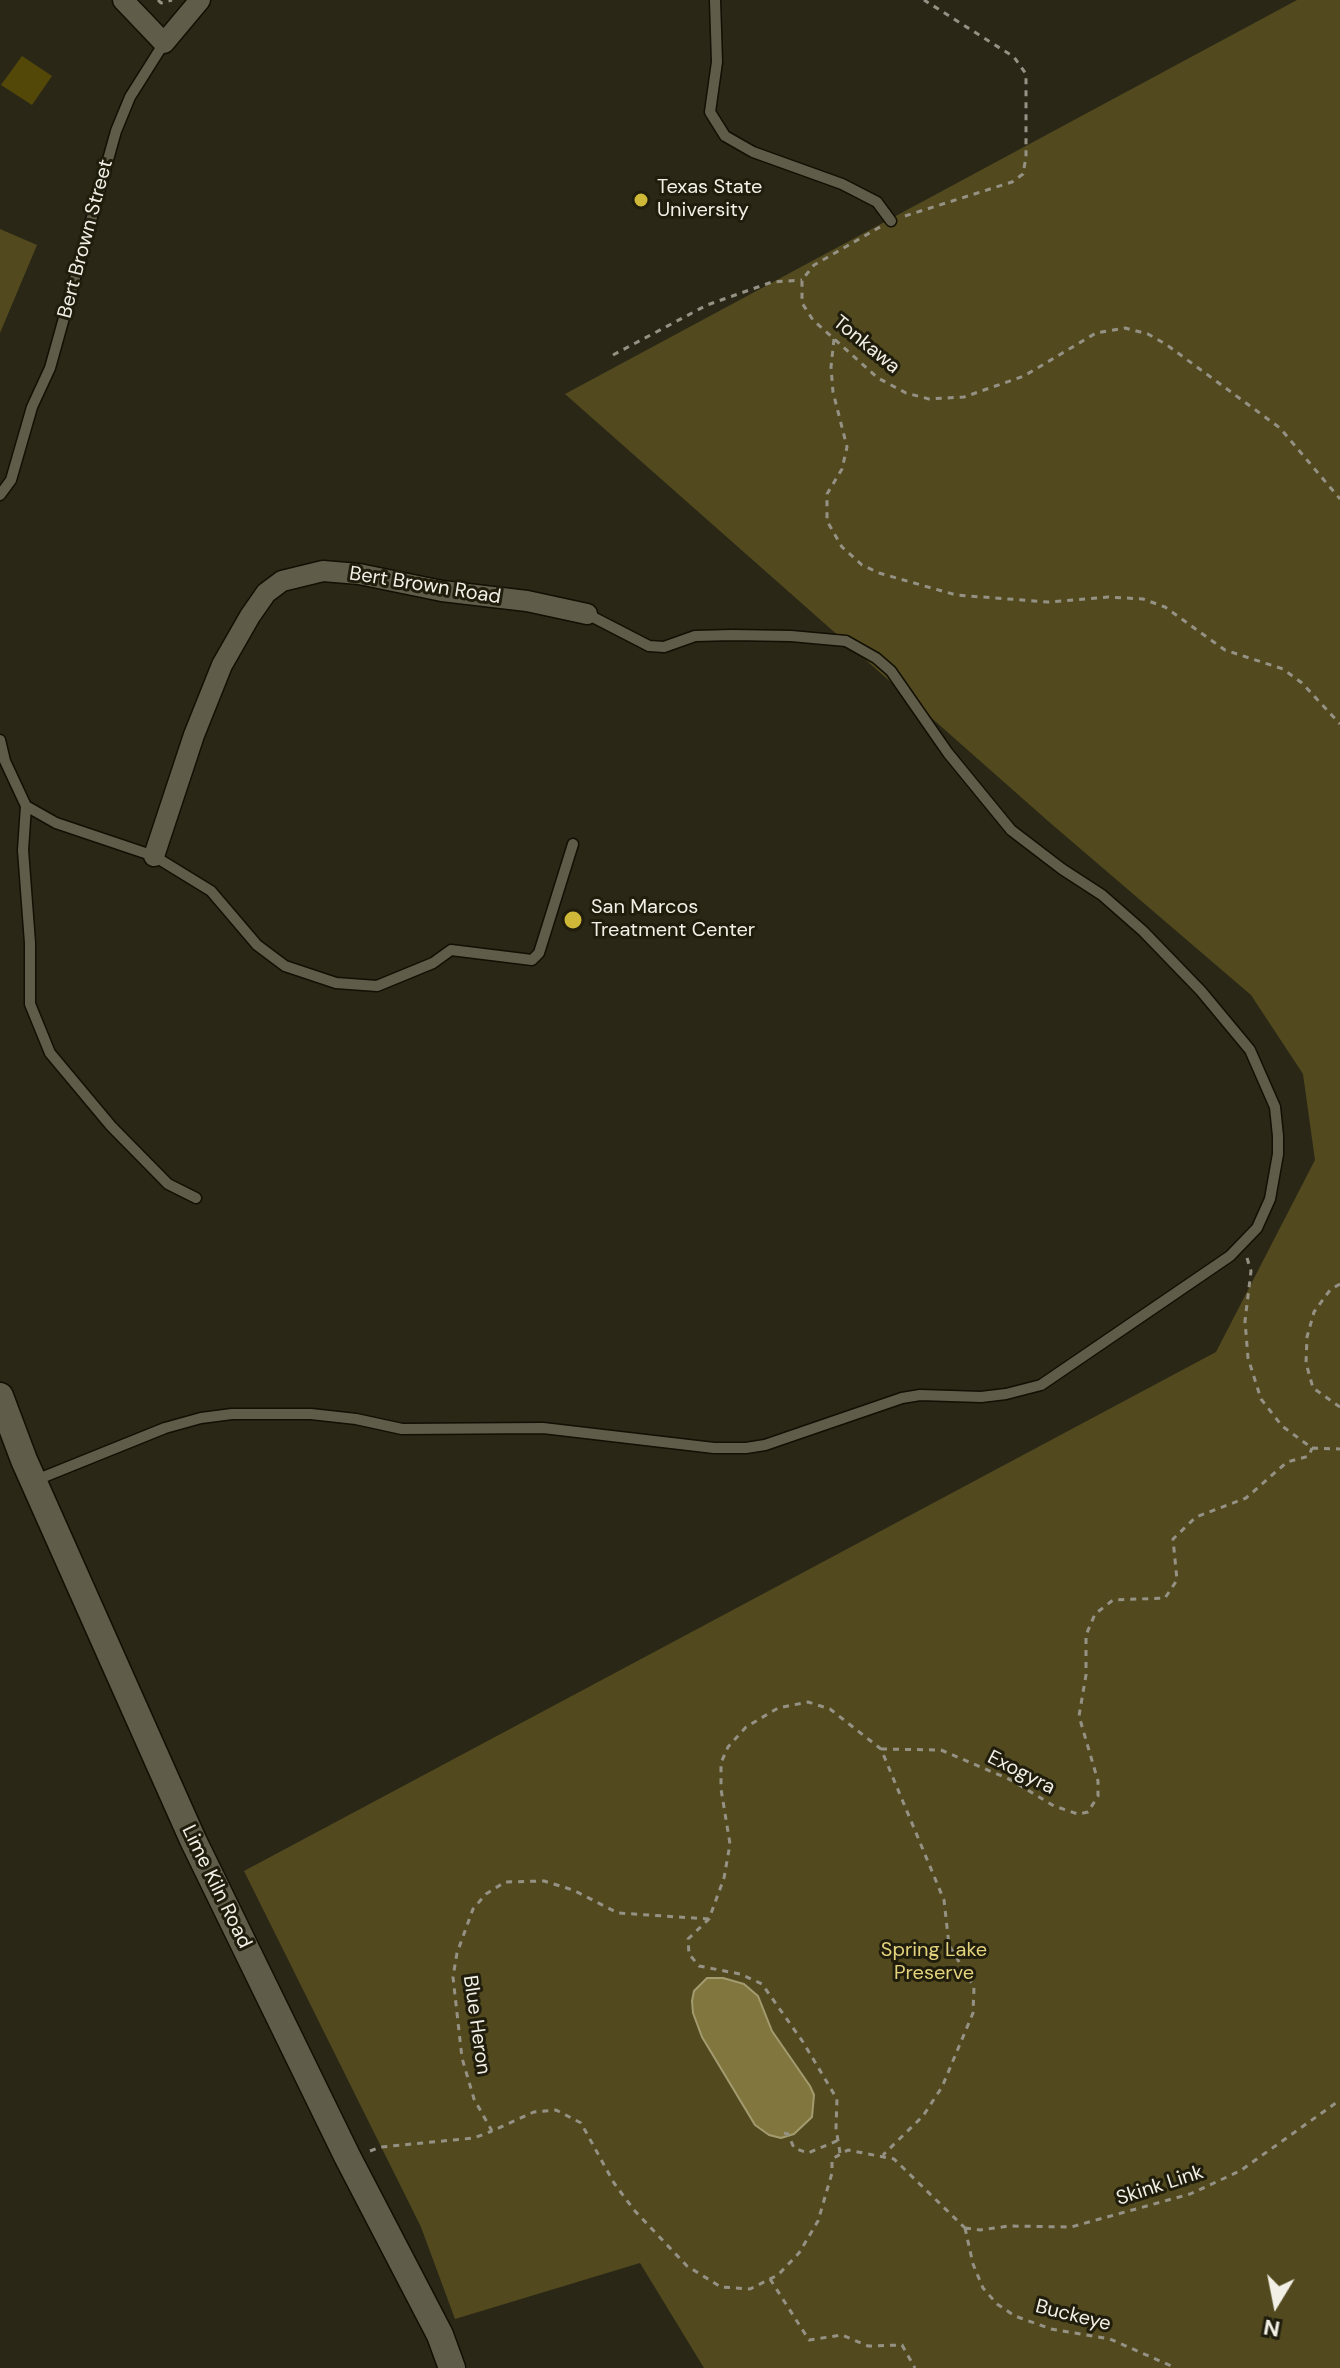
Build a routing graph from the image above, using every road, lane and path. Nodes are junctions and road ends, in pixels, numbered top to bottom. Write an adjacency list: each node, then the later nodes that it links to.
1 (123, 0): 7 (street)
2 (158, 0): 3 (path)
3 (172, 0)
4 (200, 0): 7 (street)
5 (715, 0): 8 (lane)
6 (924, 0): 8 (path)
7 (164, 43): 12 (lane, Bert Brown Street)
8 (891, 221): 9 (path)
9 (802, 280): 10 (path, Tonkawa); 11 (path)
10 (834, 339): 13 (path, Tonkawa); 15 (path)
11 (613, 355)
12 (0, 495)
13 (1340, 499)
14 (587, 614): 19 (street, Bert Brown Road); 21 (lane)
15 (1340, 724)
16 (0, 740): 17 (lane)
17 (26, 806): 19 (lane); 20 (lane)
18 (573, 844): 19 (lane)
19 (154, 856)
20 (196, 1198)
21 (1238, 1249): 25 (path); 27 (lane)
22 (1340, 1284): 24 (path)
23 (0, 1396): 27 (street, Lime Kiln Road)
24 (1340, 1407)
25 (1312, 1448): 26 (path); 28 (path, Exogyra)
26 (1340, 1449)
27 (34, 1481): 36 (street, Lime Kiln Road)
28 (881, 1749): 29 (path); 35 (path)
29 (709, 1919): 31 (path, Blue Heron); 33 (path)
30 (1340, 2100): 37 (path, Skink Link)
31 (492, 2131): 36 (path); 38 (path)
32 (784, 2133): 33 (path)
33 (839, 2140): 34 (path)
34 (840, 2153): 35 (path); 38 (path)
35 (883, 2155): 37 (path)
36 (347, 2156): 39 (street, Lime Kiln Road)
37 (965, 2228): 41 (path, Buckeye)
38 (770, 2279): 40 (path)
39 (452, 2368)
40 (915, 2368)
41 (1176, 2368)

